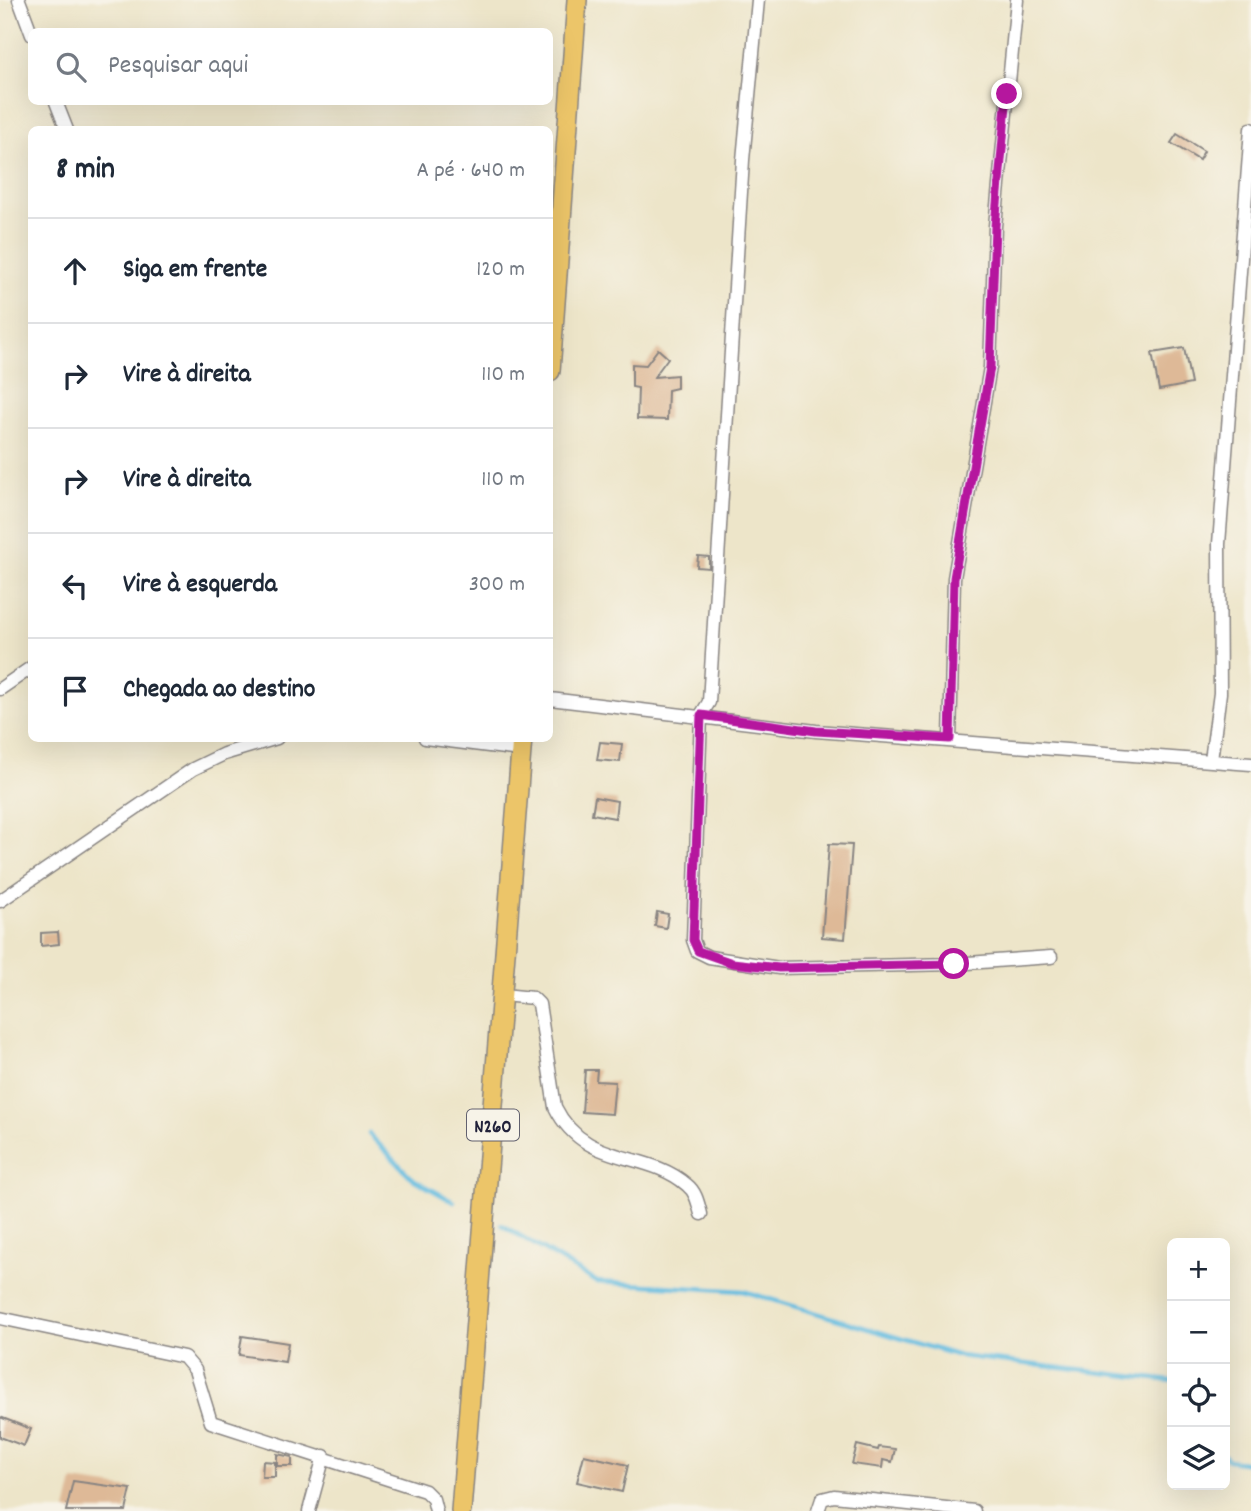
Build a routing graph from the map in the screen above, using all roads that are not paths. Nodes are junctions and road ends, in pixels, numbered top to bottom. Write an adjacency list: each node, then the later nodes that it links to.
1 (19, 0): 5 (street)
2 (577, 0): 9 (main road)
3 (758, 0): 13 (street)
4 (1017, 0): 14 (street)
5 (29, 28)
6 (57, 105): 7 (street)
7 (65, 126)
8 (1251, 129): 18 (street)
9 (553, 330)
10 (28, 670): 11 (street)
11 (0, 690)
12 (553, 699): 13 (street)
13 (701, 715): 14 (street); 21 (street)
14 (950, 739): 18 (street)
15 (264, 742): 20 (street)
16 (490, 742): 17 (street)
17 (522, 744): 22 (main road, N260)
18 (1211, 760): 19 (street)
19 (1251, 764)
20 (0, 901)
21 (1051, 957)
22 (503, 995): 23 (street); 28 (main road, N260)
23 (701, 1214)
24 (0, 1318): 25 (street)
25 (324, 1456): 26 (street); 27 (street)
26 (309, 1511)
27 (436, 1511)
28 (461, 1511)
29 (818, 1511): 30 (street)
30 (974, 1511)

